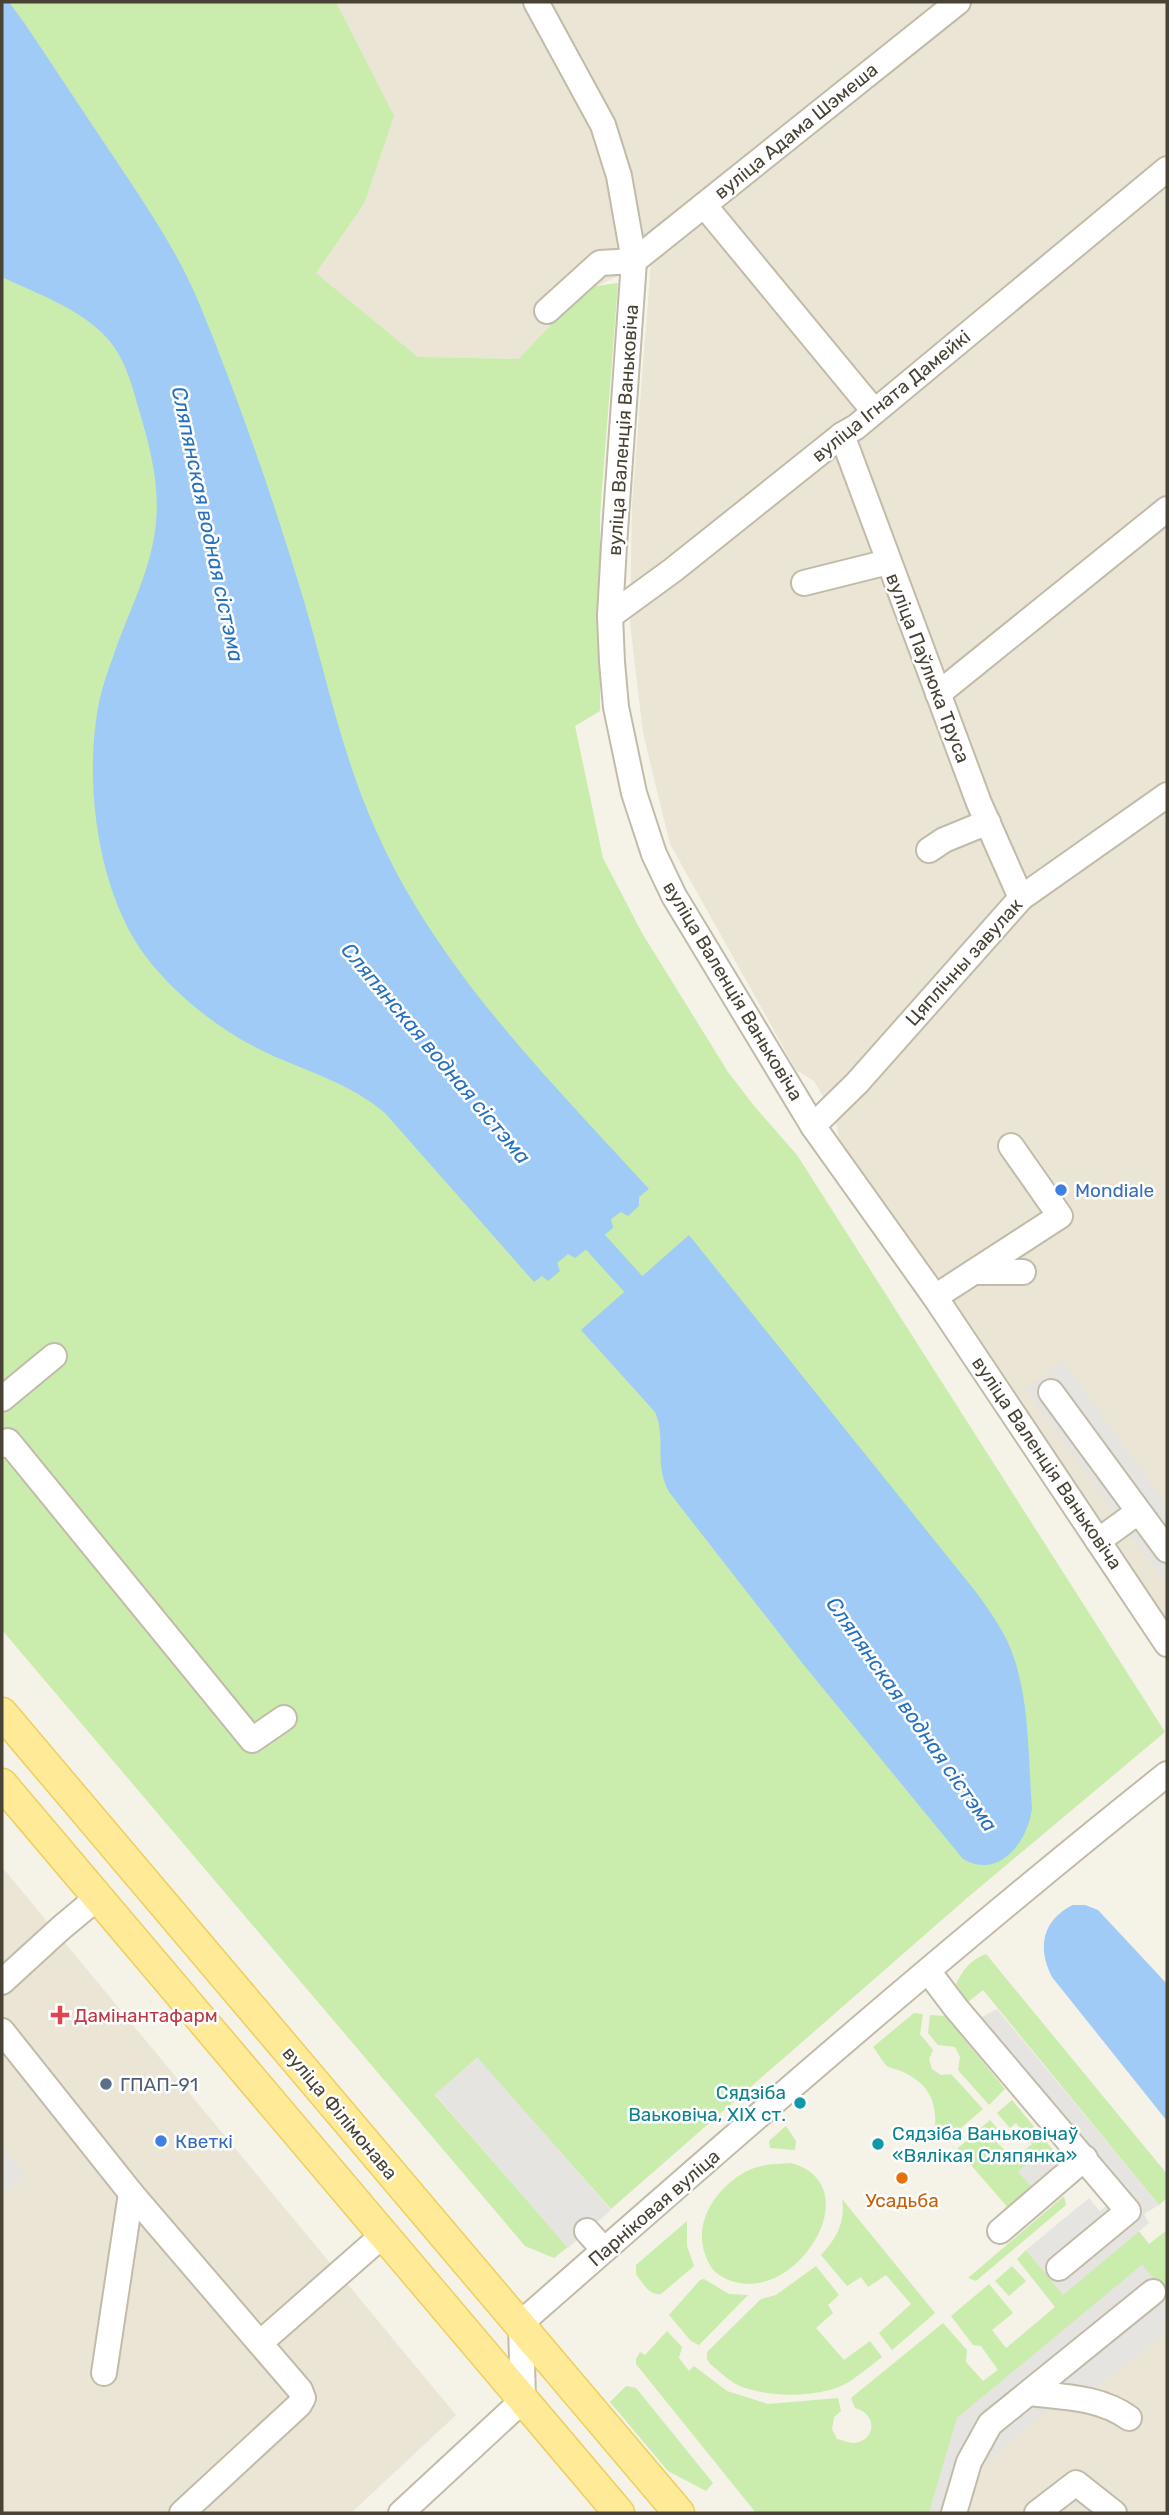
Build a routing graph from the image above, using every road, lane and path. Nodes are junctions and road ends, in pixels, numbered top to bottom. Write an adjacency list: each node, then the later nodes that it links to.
1 (537, 2): 5 (street, вуліца Валенція Ваньковіча)
2 (958, 2): 4 (street, вуліца Адама Шэмеша)
3 (1167, 169): 7 (street, вуліца Ігната Дамейкі)
4 (704, 205): 5 (street, вуліца Адама Шэмеша); 7 (street)
5 (634, 261): 6 (street); 12 (street, вуліца Валенція Ваньковіча)
6 (547, 311)
7 (874, 411): 8 (street, вуліца Ігната Дамейкі)
8 (842, 436): 10 (street, вуліца Паўлюка Труса); 12 (street, вуліца Ігната Дамейкі)
9 (1167, 509): 13 (street)
10 (888, 562): 11 (street); 13 (street, вуліца Паўлюка Труса)
11 (804, 583)
12 (610, 616): 18 (street, вуліца Валенція Ваньковіча)
13 (938, 694): 15 (street, вуліца Паўлюка Труса)
14 (1167, 795): 17 (street, Цяплічны завулак)
15 (988, 822): 16 (street); 17 (street, вуліца Паўлюка Труса)
16 (929, 850)
17 (1021, 898): 18 (street, Цяплічны завулак)
18 (813, 1126): 22 (street, вуліца Валенція Ваньковіча)
19 (1011, 1146): 20 (street)
20 (973, 1272): 21 (street); 22 (street)
21 (1023, 1272)
22 (935, 1297): 28 (street, вуліца Валенція Ваньковіча)
23 (54, 1356): 25 (street)
24 (1051, 1392): 27 (street)
25 (2, 1399)
26 (2, 1446): 32 (street)
27 (1138, 1512): 28 (street); 29 (street)
28 (1098, 1541): 30 (street, вуліца Валенція Ваньковіча)
29 (1167, 1550)
30 (1167, 1644)
31 (2, 1713): 36 (main road, вуліца Філімонава)
32 (284, 1718)
33 (1167, 1774): 38 (street, Парніковая вуліца)
34 (2, 1784): 35 (main road)
35 (97, 1899): 37 (main road); 39 (street)
36 (165, 1906): 37 (main road); 49 (main road, вуліца Філімонава)
37 (129, 1935): 45 (main road)
38 (928, 1971): 41 (street); 46 (street, Парніковая вуліца)
39 (2, 1982)
40 (2, 2031): 42 (street)
41 (1085, 2158): 44 (street); 47 (street)
42 (131, 2193): 50 (street); 51 (street)
43 (587, 2231): 46 (street)
44 (1000, 2231)
45 (383, 2235): 50 (street); 53 (main road)
46 (604, 2250): 49 (street, Парніковая вуліца)
47 (1059, 2268)
48 (1153, 2292): 52 (street)
49 (521, 2323): 53 (street); 58 (main road, вуліца Філімонава)
50 (260, 2343): 55 (street)
51 (104, 2373)
52 (1029, 2393): 54 (street); 59 (street)
53 (523, 2400): 56 (street); 57 (main road)
54 (1129, 2417)
55 (182, 2513)
56 (401, 2513)
57 (619, 2513)
58 (679, 2513)
59 (954, 2513)
60 (1037, 2513): 61 (street)
61 (1114, 2513)

